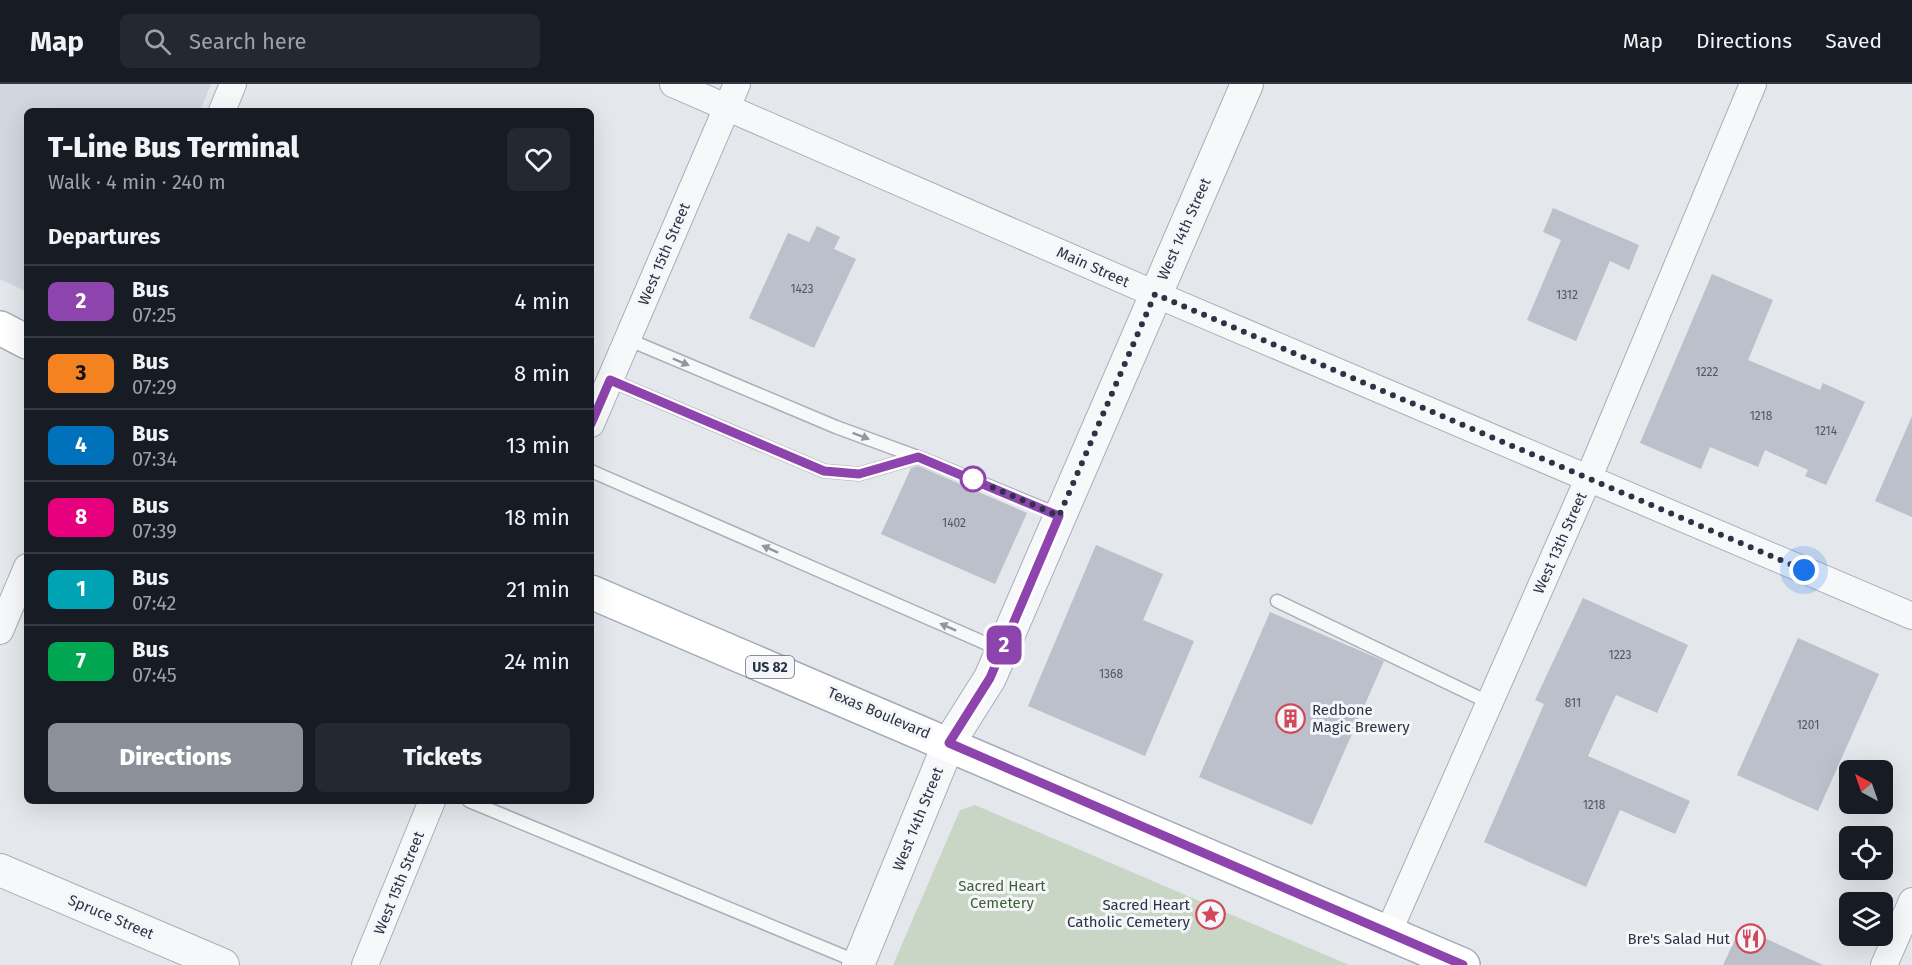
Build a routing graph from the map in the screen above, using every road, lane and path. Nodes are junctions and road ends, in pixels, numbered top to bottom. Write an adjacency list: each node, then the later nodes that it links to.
1 (233, 84): 7 (street)
2 (673, 84): 6 (street, Main Street)
3 (737, 84): 6 (street, West 15th Street)
4 (1247, 84): 8 (street, West 14th Street)
5 (1753, 84): 16 (street, West 13th Street)
6 (728, 107): 8 (street, Main Street); 10 (street, West 15th Street)
7 (223, 108)
8 (1155, 294): 16 (street, Main Street); 17 (street, West 14th Street)
9 (0, 328): 11 (main road)
10 (627, 339): 12 (street, West 15th Street); 14 (lane, one-way to 14)
11 (24, 340)
12 (610, 380): 13 (street, West 15th Street); 14 (lane)
13 (594, 417)
14 (918, 457): 17 (lane)
15 (594, 472): 24 (lane, one-way to 15)
16 (1589, 477): 22 (street, Main Street); 25 (street, West 13th Street)
17 (1059, 516): 24 (street, West 14th Street)
18 (24, 574): 21 (street)
19 (594, 593): 26 (main road, Texas Boulevard / US 82)
20 (1277, 601): 25 (lane)
21 (10, 605): 23 (street)
22 (1912, 616)
23 (0, 631)
24 (1002, 650): 26 (street, West 14th Street)
25 (1490, 703): 31 (street, West 13th Street)
26 (949, 743): 31 (main road, Texas Boulevard / US 82); 32 (street, West 14th Street)
27 (431, 804): 34 (street, West 15th Street)
28 (476, 804): 32 (lane)
29 (0, 870): 33 (street, Spruce Street)
30 (1912, 901): 36 (street)
31 (1388, 933): 35 (main road, Texas Boulevard / US 82)
32 (858, 964)
33 (223, 965)
34 (365, 965)
35 (1463, 965)
36 (1884, 965)

